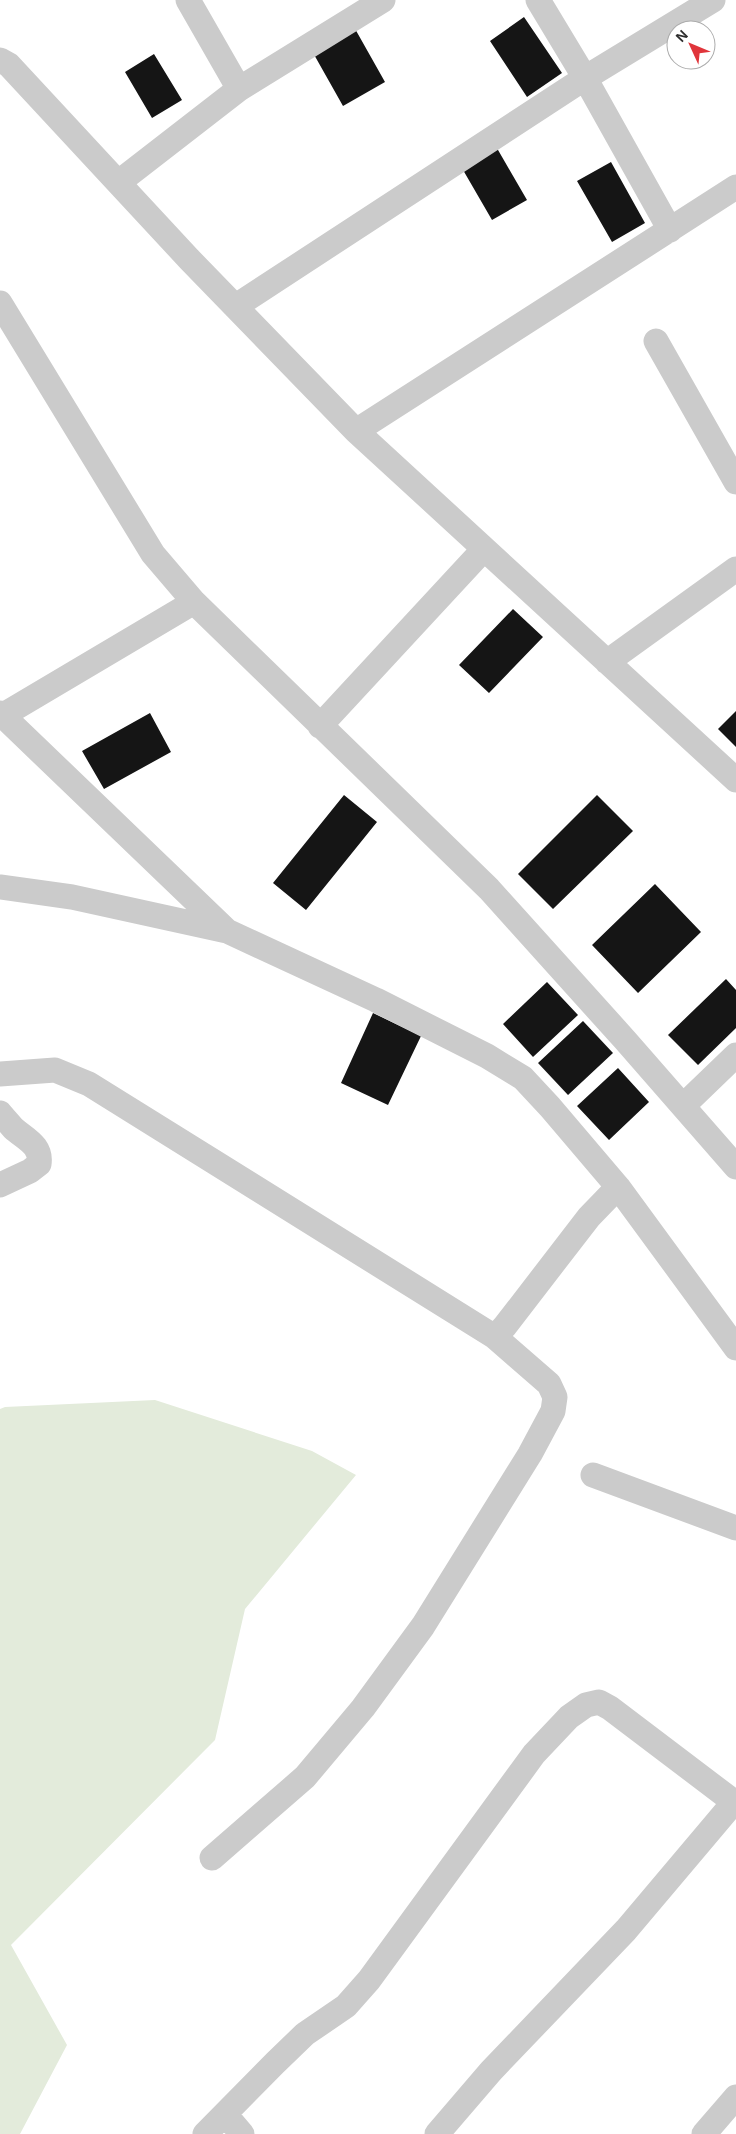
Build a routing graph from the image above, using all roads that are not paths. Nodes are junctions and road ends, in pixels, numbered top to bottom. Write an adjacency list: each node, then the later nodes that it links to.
1 (188, 0): 7 (street)
2 (383, 0): 7 (street)
3 (538, 0): 6 (street)
4 (713, 0): 6 (street)
5 (0, 60): 8 (street)
6 (585, 78): 10 (street); 12 (street)
7 (239, 89): 8 (street)
8 (119, 182): 12 (street)
9 (736, 187): 10 (street)
10 (670, 230): 14 (street)
11 (0, 303): 18 (street)
12 (236, 306): 14 (street)
13 (656, 342): 15 (street)
14 (356, 431): 16 (street)
15 (736, 482)
16 (484, 549): 19 (street); 21 (street)
17 (736, 569): 19 (street)
18 (194, 602): 20 (street); 21 (street)
19 (607, 662): 22 (street)
20 (1, 716): 24 (street)
21 (320, 726): 27 (street)
22 (736, 780)
23 (0, 887): 24 (street)
24 (227, 931): 31 (street)
25 (736, 1055): 27 (street)
26 (0, 1074): 32 (street)
27 (683, 1106): 29 (street)
28 (0, 1113): 30 (street)
29 (736, 1167)
30 (0, 1185)
31 (618, 1187): 32 (street); 33 (street)
32 (494, 1337): 37 (street)
33 (736, 1348)
34 (594, 1475): 35 (street)
35 (736, 1528)
36 (735, 1802): 39 (street); 42 (street)
37 (212, 1858)
38 (736, 2097): 43 (street)
39 (225, 2114): 40 (street); 41 (street)
40 (206, 2134)
41 (242, 2134)
42 (437, 2134)
43 (704, 2134)

